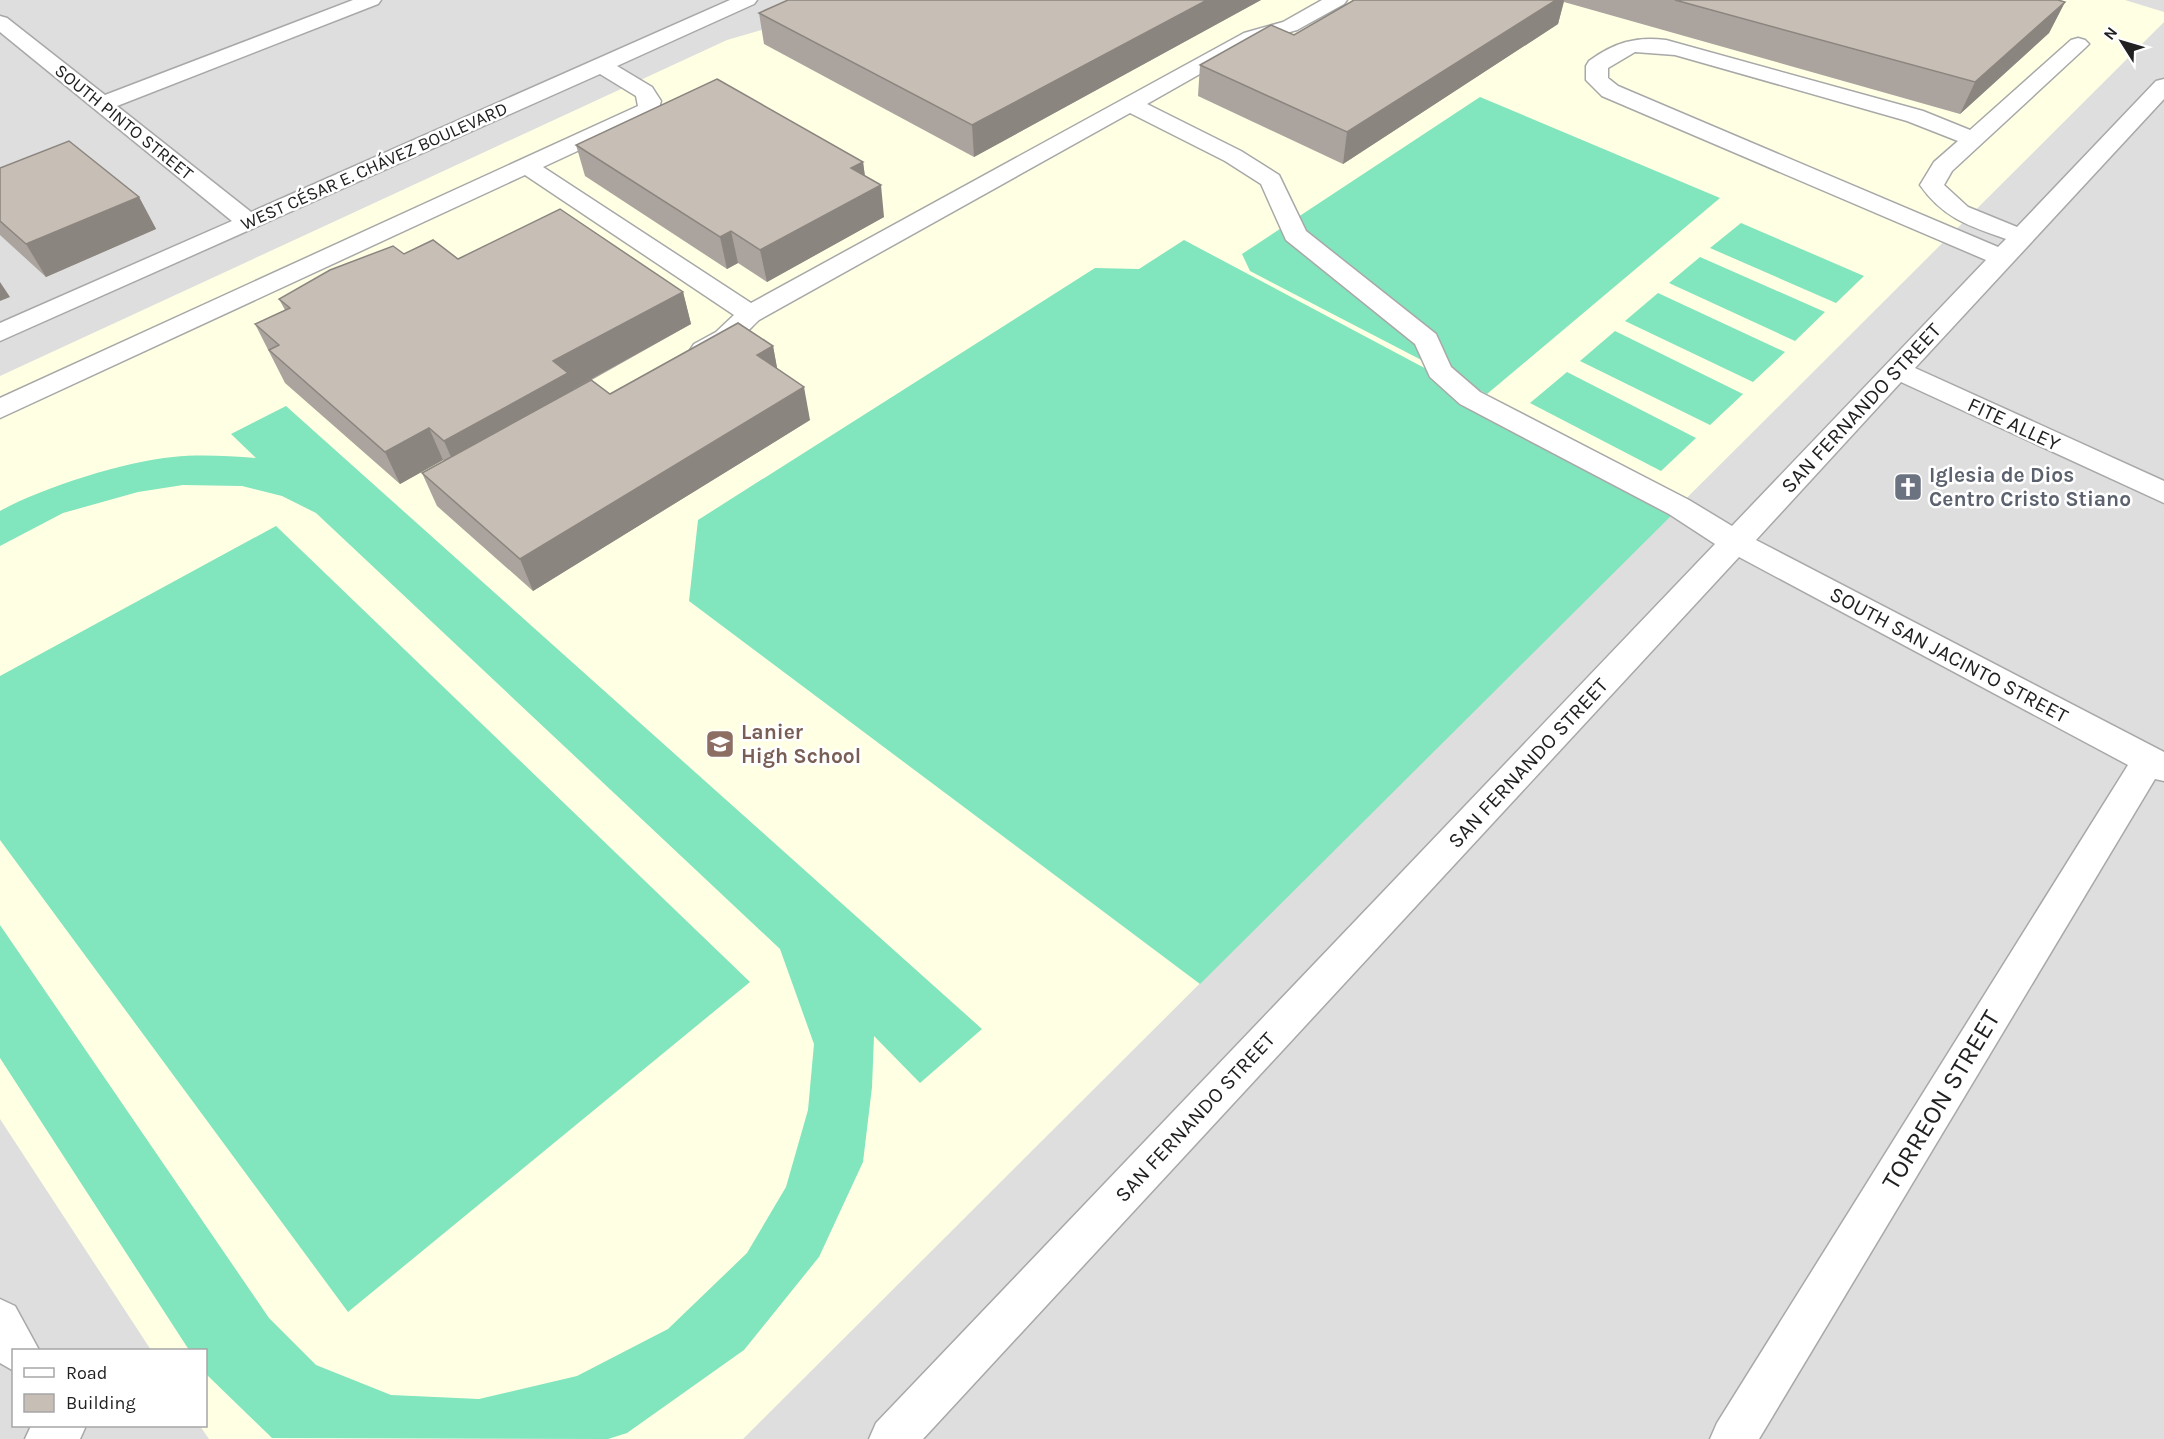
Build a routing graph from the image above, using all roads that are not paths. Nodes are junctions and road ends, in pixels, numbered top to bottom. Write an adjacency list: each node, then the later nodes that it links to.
1 (371, 0): 8 (street)
2 (1337, 0): 9 (street)
3 (732, 2): 6 (street, WEST CÉSAR E. CHÁVEZ BOULEVARD)
4 (0, 22): 8 (street, SOUTH PINTO STREET)
5 (2078, 44): 10 (street)
6 (601, 65): 11 (street); 12 (street, WEST CÉSAR E. CHÁVEZ BOULEVARD)
7 (2157, 103): 13 (street, SAN FERNANDO STREET)
8 (102, 104): 12 (street, SOUTH PINTO STREET)
9 (1130, 104): 14 (street); 20 (street, SOUTH SAN JACINTO STREET)
10 (1973, 139): 13 (street); 13 (street)
11 (526, 166): 14 (street); 18 (street)
12 (248, 222): 15 (street, WEST CÉSAR E. CHÁVEZ BOULEVARD)
13 (2012, 248): 17 (street, SAN FERNANDO STREET)
14 (750, 314): 16 (street)
15 (0, 333)
16 (683, 362)
17 (1897, 370): 19 (street, FITE ALLEY); 20 (street, SAN FERNANDO STREET)
18 (0, 409)
19 (2164, 493)
20 (1735, 543): 21 (street, SOUTH SAN JACINTO STREET); 24 (street, SAN FERNANDO STREET)
21 (2156, 764): 25 (street, TORREON STREET)
22 (0, 1321): 23 (street)
23 (16, 1349)
24 (892, 1439)
25 (1733, 1439)

